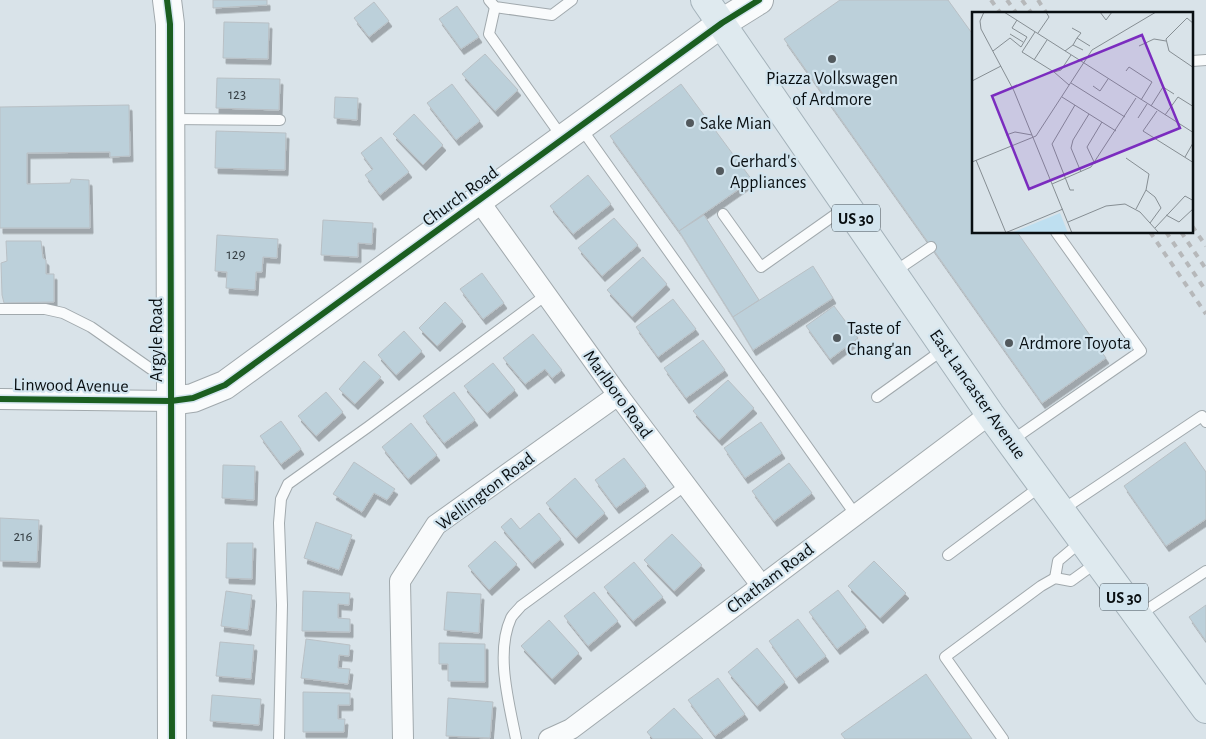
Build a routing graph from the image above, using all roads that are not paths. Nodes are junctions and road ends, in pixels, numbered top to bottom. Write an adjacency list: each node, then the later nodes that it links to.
1 (167, 0): 7 (street, Argyle Road)
2 (572, 0): 5 (lane)
3 (705, 0): 6 (highway, East Lancaster Avenue / US 30)
4 (759, 0): 6 (street, Church Road)
5 (492, 4): 9 (lane)
6 (722, 23): 9 (street, Church Road); 11 (highway, East Lancaster Avenue / US 30)
7 (170, 119): 8 (lane); 19 (street, Argyle Road)
8 (280, 120)
9 (572, 133): 10 (street, Church Road); 29 (lane)
10 (479, 201): 16 (street, Marlboro Road); 19 (street, Church Road)
11 (847, 206): 12 (lane); 15 (highway, East Lancaster Avenue / US 30)
12 (723, 214)
13 (1057, 234): 25 (lane)
14 (931, 247): 15 (lane)
15 (893, 273): 18 (highway, East Lancaster Avenue / US 30)
16 (546, 295): 20 (street, Marlboro Road); 38 (lane)
17 (0, 309): 19 (lane)
18 (945, 349): 21 (lane); 23 (highway, East Lancaster Avenue / US 30)
19 (171, 392): 22 (street, Linwood Avenue); 37 (street, Argyle Road)
20 (618, 395): 26 (street, Marlboro Road); 39 (street, Wellington Road)
21 (877, 397)
22 (0, 399)
23 (990, 414): 25 (highway, East Lancaster Avenue / US 30); 29 (street, Chatham Road)
24 (1206, 422): 28 (lane)
25 (1010, 442): 27 (highway, East Lancaster Avenue / US 30)
26 (686, 485): 34 (street, Marlboro Road); 40 (lane)
27 (1042, 485): 28 (highway, East Lancaster Avenue / US 30); 31 (lane)
28 (1061, 511): 30 (highway, East Lancaster Avenue / US 30)
29 (855, 514): 34 (street, Chatham Road)
30 (1090, 551): 33 (lane); 33 (lane); 35 (highway, East Lancaster Avenue / US 30)
31 (948, 555)
32 (1206, 571): 35 (lane)
33 (1055, 578): 42 (lane)
34 (761, 584): 41 (street, Chatham Road)
35 (1138, 616): 36 (highway, East Lancaster Avenue / US 30)
36 (1206, 709)
37 (172, 739)
38 (279, 739)
39 (403, 739)
40 (516, 739)
41 (549, 739)
42 (1003, 739)

